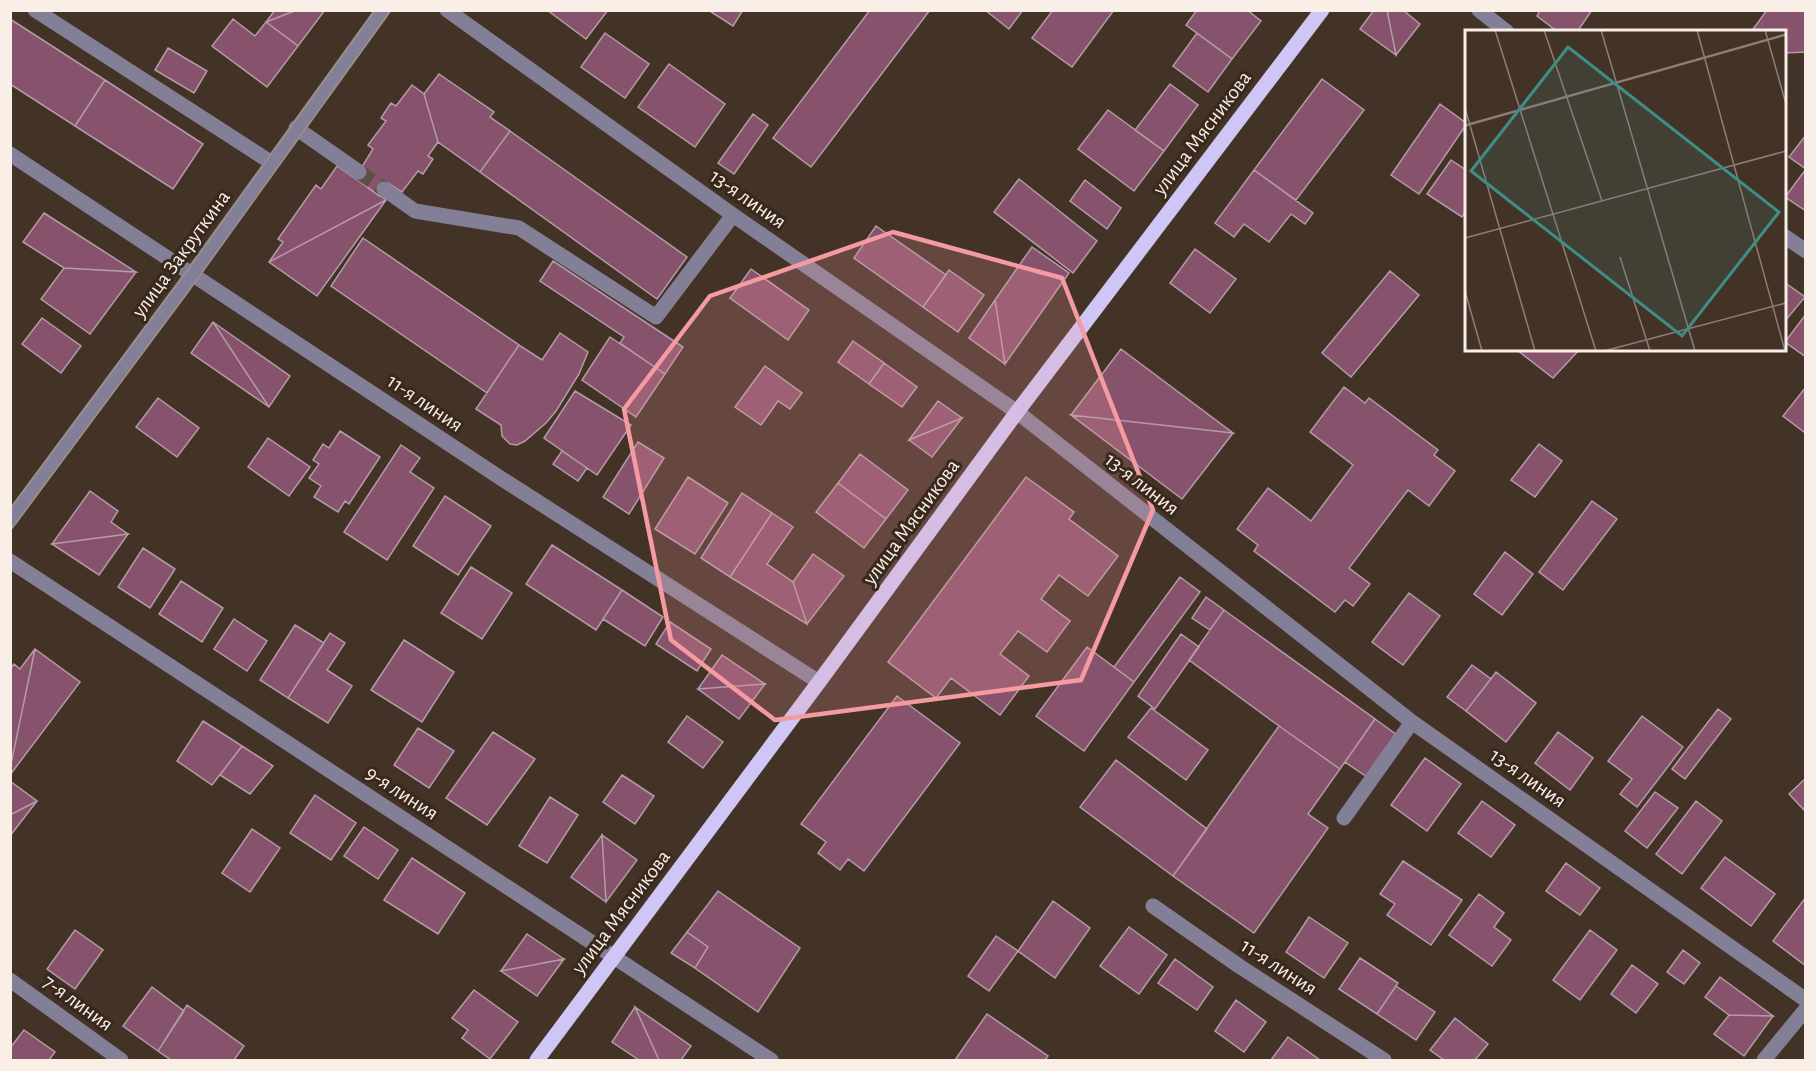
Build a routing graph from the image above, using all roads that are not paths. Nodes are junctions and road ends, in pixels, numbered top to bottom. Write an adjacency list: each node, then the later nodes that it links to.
1 (35, 10): 9 (street)
2 (383, 10): 7 (street, улица Закруткина)
3 (447, 10): 12 (street, 13-я линия)
4 (1322, 10): 16 (main road, улица Мясникова)
5 (1479, 10): 6 (street)
6 (1504, 30)
7 (296, 128): 9 (street, улица Закруткина); 10 (street)
8 (10, 154): 15 (street, 11-я линия)
9 (272, 163): 15 (street, улица Закруткина)
10 (359, 172)
11 (384, 189): 12 (street)
12 (733, 214): 16 (street, 13-я линия)
13 (1786, 237): 14 (street)
14 (1806, 252)
15 (193, 274): 17 (street, улица Закруткина); 19 (street, 11-я линия)
16 (1017, 412): 19 (main road, улица Мясникова); 20 (street, 13-я линия)
17 (10, 520)
18 (10, 561): 23 (street, 9-я линия)
19 (819, 682): 23 (main road, улица Мясникова)
20 (1412, 722): 21 (street); 25 (street, 13-я линия)
21 (1344, 818)
22 (1153, 906): 30 (street, 11-я линия)
23 (613, 957): 28 (main road, улица Мясникова); 29 (street, 9-я линия)
24 (10, 980): 27 (street, 7-я линия)
25 (1806, 1000)
26 (1806, 1009): 31 (street)
27 (121, 1060)
28 (537, 1060)
29 (771, 1060)
30 (1384, 1060)
31 (1764, 1060)

